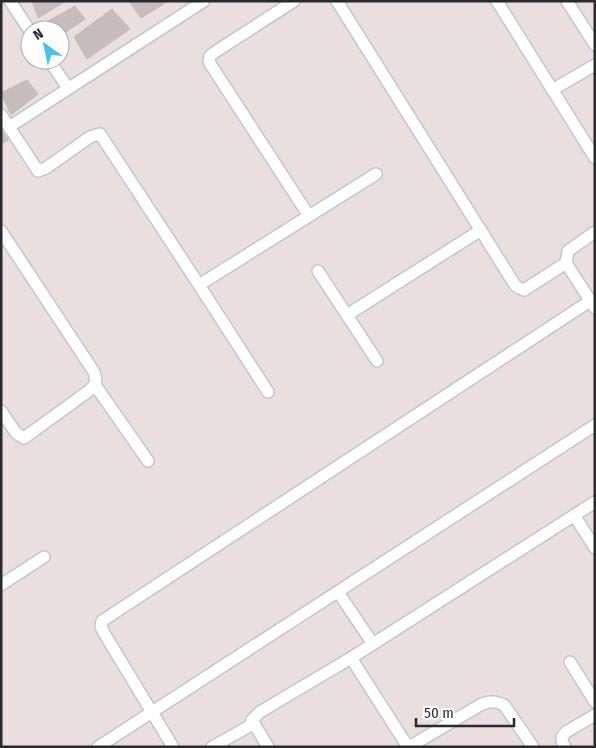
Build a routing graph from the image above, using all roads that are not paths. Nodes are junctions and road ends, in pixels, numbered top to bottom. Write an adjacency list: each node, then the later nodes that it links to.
1 (10, 1): 7 (street)
2 (204, 1): 11 (street)
3 (294, 1): 17 (street)
4 (337, 1): 18 (street)
5 (497, 1): 12 (street)
6 (567, 1): 8 (street)
7 (23, 20)
8 (595, 45)
9 (595, 65): 12 (street)
10 (56, 70): 11 (street)
11 (68, 88): 14 (street)
12 (552, 90): 15 (street)
13 (1, 115): 14 (street)
14 (9, 126): 23 (street)
15 (595, 158)
16 (376, 174): 17 (street)
17 (309, 216): 23 (street)
18 (481, 230): 21 (street); 25 (street)
19 (1, 231): 27 (street)
20 (595, 232): 21 (street)
21 (566, 263): 24 (street)
22 (318, 271): 25 (street)
23 (199, 285): 28 (street)
24 (592, 305): 42 (street)
25 (347, 315): 26 (street)
26 (377, 361)
27 (95, 385): 29 (street); 31 (street)
28 (268, 392)
29 (1, 411)
30 (595, 425): 37 (street)
31 (148, 461)
32 (595, 502): 33 (street)
33 (574, 516): 34 (street); 38 (street)
34 (595, 548)
35 (44, 557): 36 (street)
36 (1, 585)
37 (338, 592): 38 (street); 42 (street)
38 (373, 644): 39 (street)
39 (351, 658): 44 (street); 50 (street)
40 (570, 662): 41 (street)
41 (595, 702)
42 (151, 712): 46 (street); 47 (street)
43 (595, 715): 45 (street)
44 (253, 724): 48 (street); 49 (street)
45 (559, 745)
46 (98, 747)
47 (173, 747)
48 (212, 747)
49 (268, 747)
50 (409, 747): 51 (street)
51 (534, 747)

